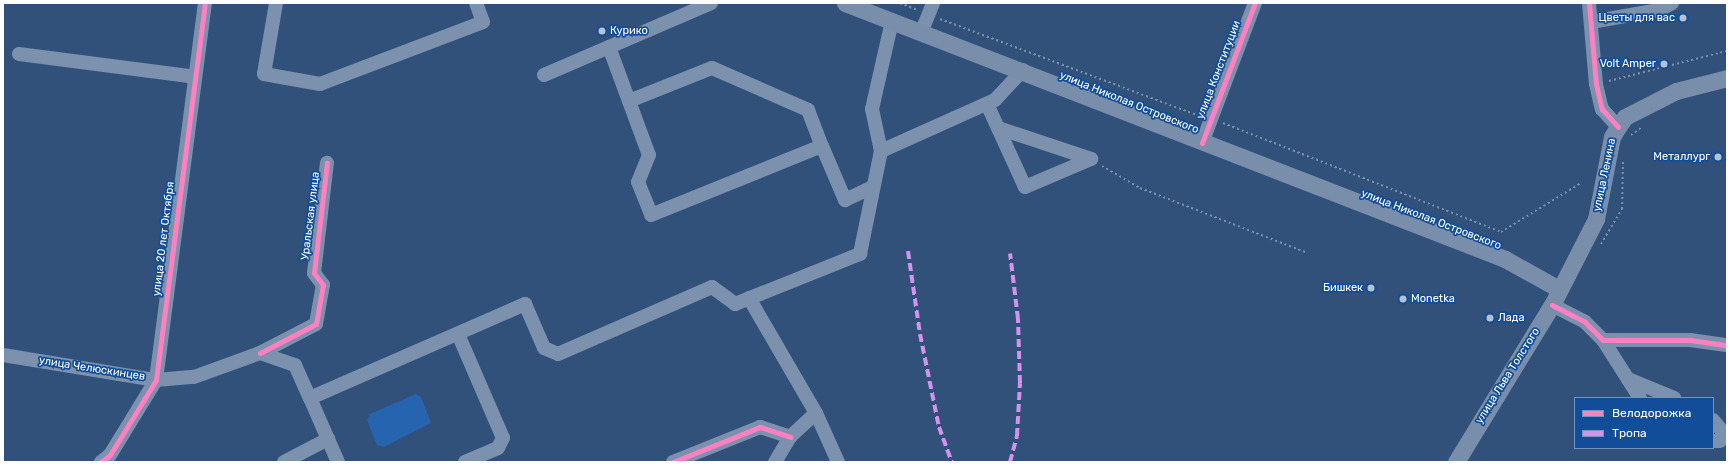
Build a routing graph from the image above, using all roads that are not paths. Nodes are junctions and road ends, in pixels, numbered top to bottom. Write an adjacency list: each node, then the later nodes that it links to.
1 (205, 3): 17 (street, улица 20 лет Октября)
2 (276, 3): 3 (street)
3 (476, 3)
4 (711, 3): 13 (street)
5 (845, 3): 10 (main road, улица Николая Островского)
6 (1255, 3): 23 (street, улица Конституции)
7 (1589, 3): 11 (street)
8 (1672, 3): 11 (street)
9 (931, 9): 12 (street)
10 (892, 21): 12 (main road, улица Николая Островского); 25 (street)
11 (1591, 22): 21 (street)
12 (921, 33): 15 (main road, улица Николая Островского)
13 (609, 47): 16 (street); 19 (street)
14 (19, 54): 17 (street)
15 (1023, 70): 20 (street); 23 (main road, улица Николая Островского)
16 (544, 75)
17 (196, 77): 37 (street, улица 20 лет Октября)
18 (1727, 78): 21 (main road, улица Ленина)
19 (629, 101): 24 (street); 24 (street)
20 (987, 104): 22 (street); 25 (street)
21 (1618, 127): 28 (main road, улица Ленина)
22 (998, 128): 22 (street)
23 (1202, 143): 28 (main road, улица Николая Островского)
24 (822, 146): 27 (street)
25 (881, 150): 27 (street)
26 (327, 163): 34 (street, Уральская улица)
27 (873, 187): 29 (street)
28 (1558, 289): 30 (main road, улица Льва Толстого)
29 (749, 298): 31 (street); 41 (street)
30 (1552, 305): 32 (street); 46 (main road, улица Льва Толстого)
31 (458, 334): 40 (street); 50 (street)
32 (1603, 340): 33 (street); 36 (street)
33 (1727, 345)
34 (260, 353): 37 (street, улица Челюскинцев); 40 (street)
35 (3, 355): 37 (street, улица Челюскинцев)
36 (1628, 378): 38 (street); 39 (street)
37 (156, 380): 47 (street, улица 20 лет Октября)
38 (1639, 397)
39 (1672, 397)
40 (310, 398): 44 (street)
41 (816, 413): 43 (street); 53 (street)
42 (1714, 421): 45 (street)
43 (790, 437): 51 (street); 52 (street)
44 (328, 439): 48 (street); 49 (street)
45 (1714, 442)
46 (1456, 459)
47 (101, 462)
48 (284, 462)
49 (338, 462)
50 (465, 462)
51 (673, 462)
52 (775, 462)
53 (838, 462)

